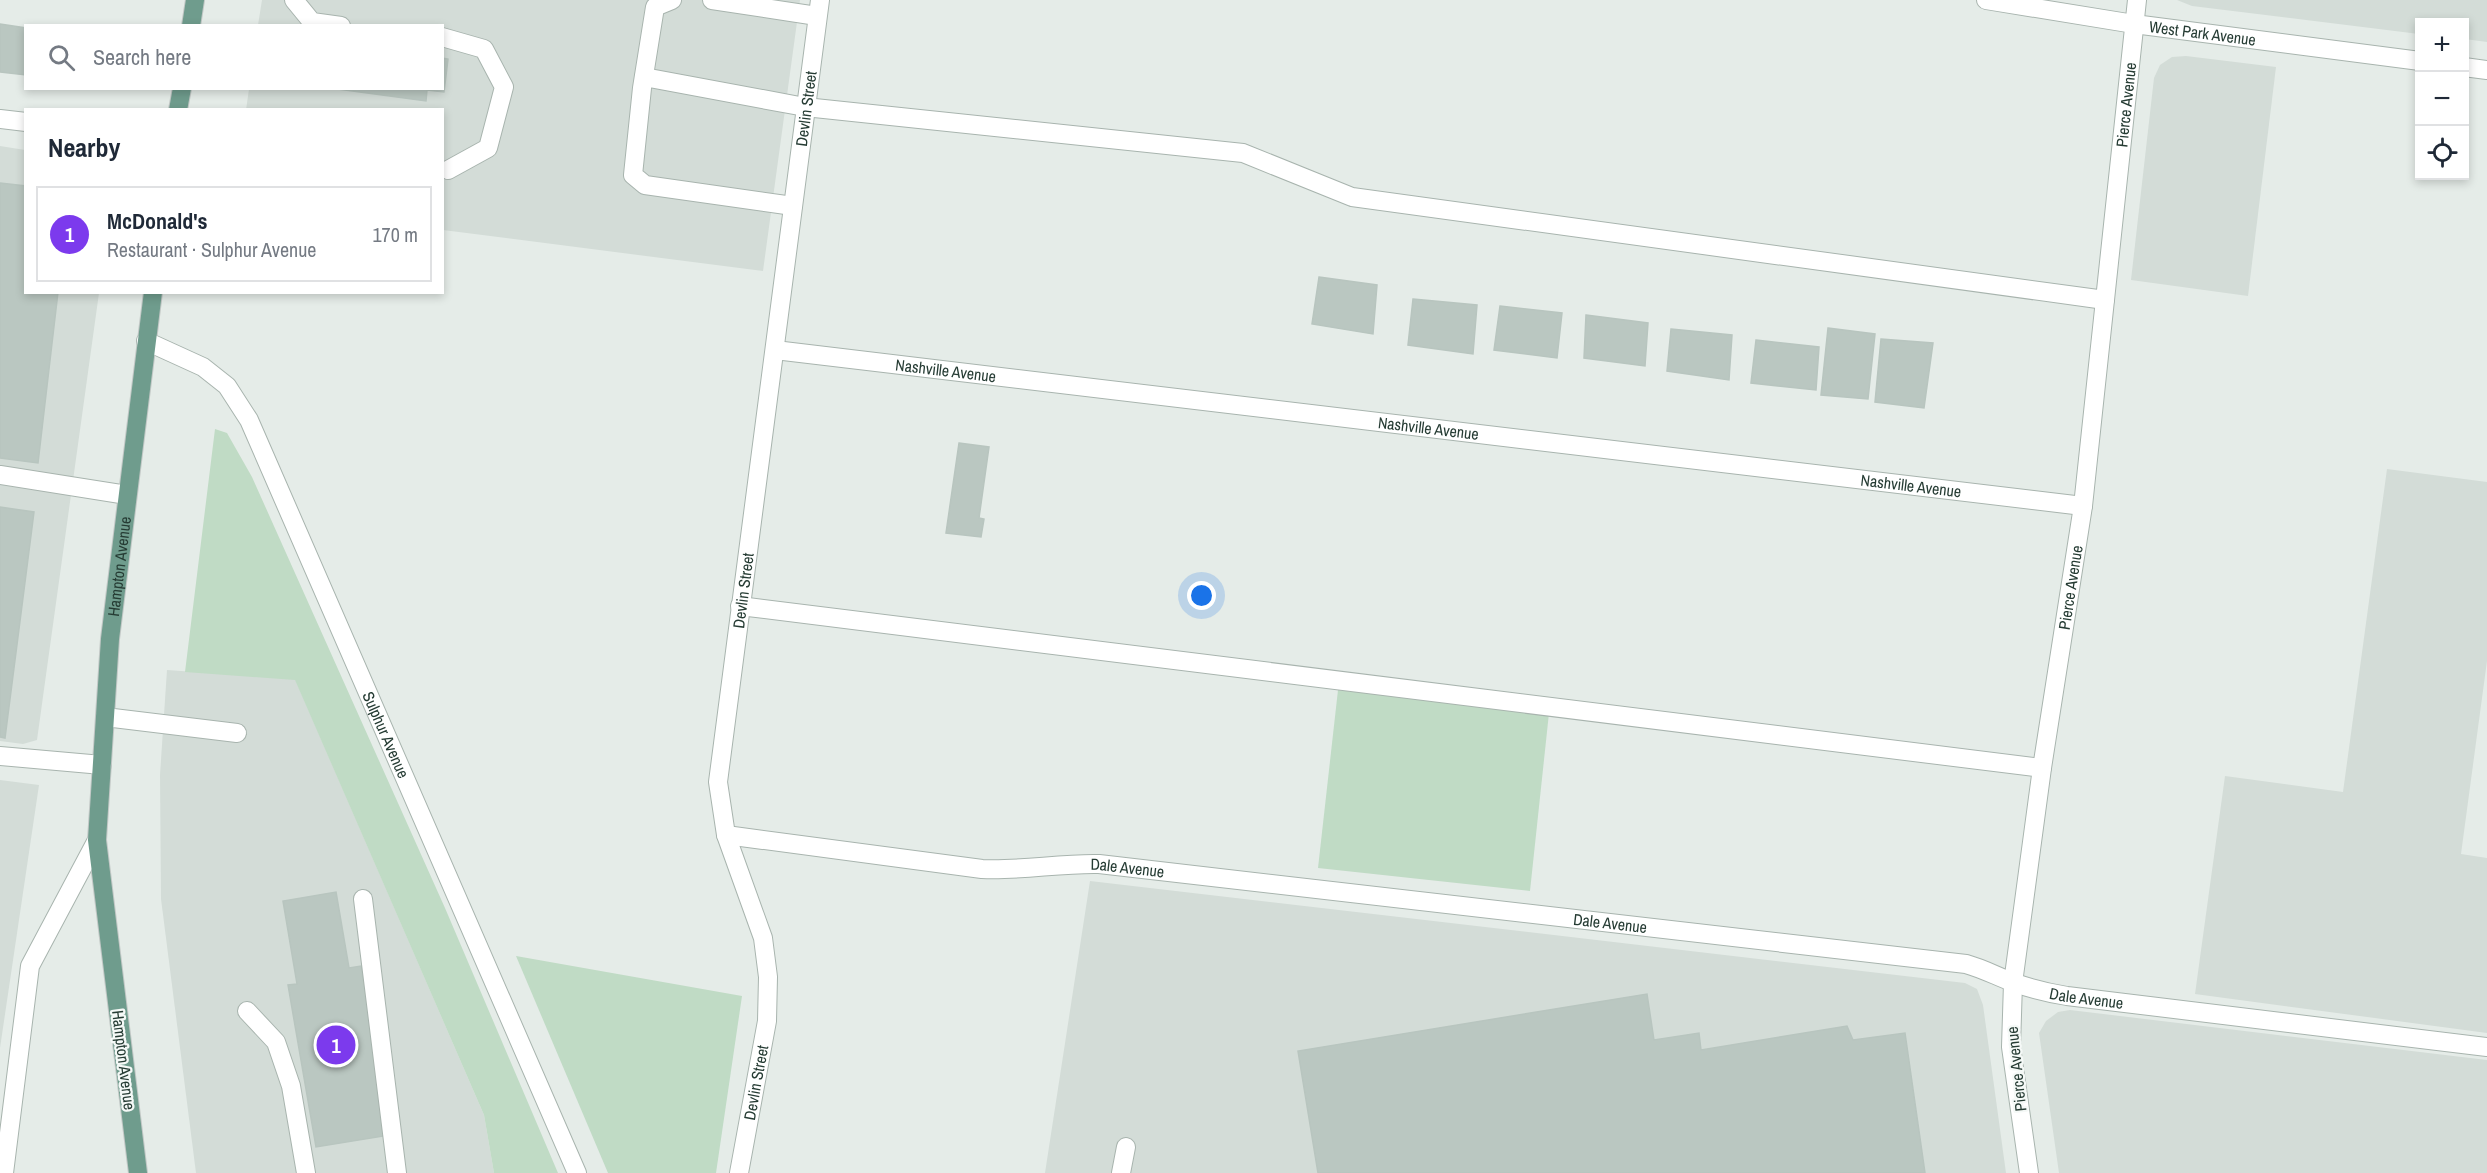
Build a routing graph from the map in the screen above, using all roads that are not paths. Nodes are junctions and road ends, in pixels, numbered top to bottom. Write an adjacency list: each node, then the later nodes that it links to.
1 (195, 0): 8 (main road)
2 (294, 0): 9 (street)
3 (672, 0): 15 (street)
4 (712, 0): 7 (street)
5 (1986, 0): 10 (street, West Park Avenue)
6 (2137, 0): 10 (street, Pierce Avenue)
7 (819, 8): 17 (street, Devlin Street)
8 (191, 24)
9 (326, 24)
10 (2134, 24): 12 (street, West Park Avenue); 24 (street, Pierce Avenue)
11 (444, 38): 21 (street)
12 (2415, 60)
13 (2469, 68): 14 (street)
14 (2487, 70)
15 (644, 77): 17 (street); 22 (street)
16 (182, 90): 18 (main road)
17 (805, 107): 22 (street, Devlin Street); 24 (street)
18 (178, 108)
19 (0, 119): 20 (street)
20 (24, 122)
21 (448, 170)
22 (793, 206): 26 (street, Devlin Street)
23 (153, 294): 25 (main road, Hampton Avenue)
24 (2105, 300): 29 (street, Pierce Avenue)
25 (146, 341): 28 (main road, Hampton Avenue); 48 (street, Sulphur Avenue)
26 (776, 351): 29 (street, Nashville Avenue); 30 (street, Devlin Street)
27 (0, 475): 28 (street)
28 (128, 495): 31 (main road, Hampton Avenue)
29 (2083, 506): 35 (street, Pierce Avenue)
30 (740, 606): 35 (street); 36 (street, Devlin Street)
31 (105, 717): 32 (street); 34 (main road, Hampton Avenue)
32 (237, 733)
33 (0, 756): 34 (street)
34 (102, 765): 37 (main road, Hampton Avenue)
35 (2042, 768): 39 (street, Pierce Avenue)
36 (726, 835): 39 (street, Dale Avenue); 49 (street, Devlin Street)
37 (97, 840): 42 (street, Hampton Avenue); 45 (main road, Hampton Avenue)
38 (363, 899): 47 (street)
39 (2013, 983): 41 (street, Dale Avenue); 51 (street, Pierce Avenue)
40 (247, 1011): 46 (street)
41 (2487, 1047)
42 (7, 1088): 44 (street, Hampton Avenue)
43 (1126, 1147): 50 (street)
44 (4, 1173)
45 (138, 1173)
46 (306, 1173)
47 (398, 1173)
48 (577, 1173)
49 (739, 1173)
50 (1121, 1173)
51 (2029, 1173)

